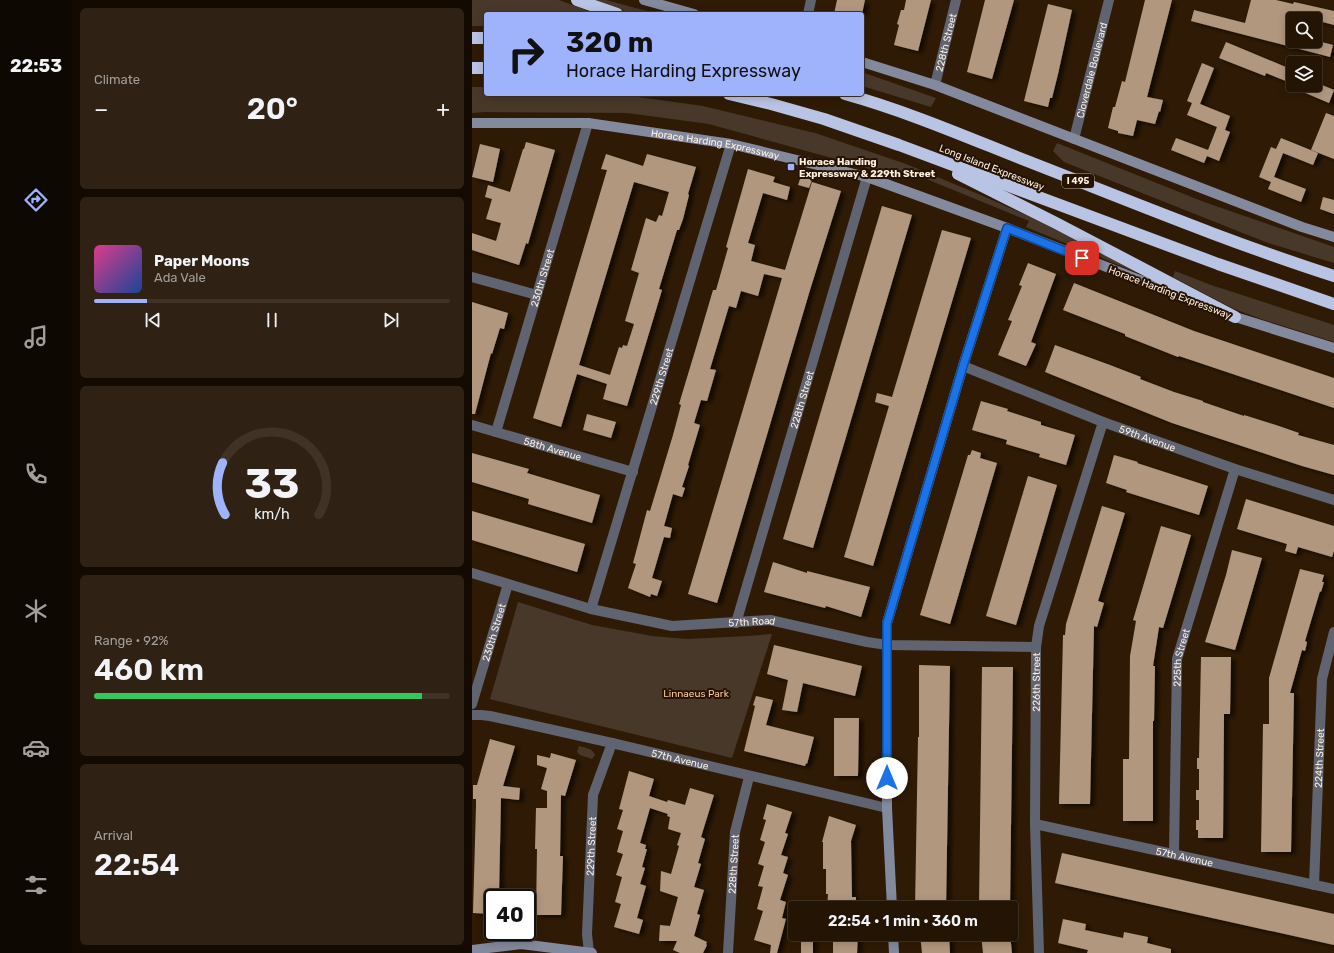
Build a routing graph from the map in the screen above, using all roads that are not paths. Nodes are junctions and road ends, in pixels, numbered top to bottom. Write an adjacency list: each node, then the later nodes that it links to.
1 (577, 0): 7 (highway)
2 (644, 0): 6 (main road)
3 (811, 0): 9 (street)
4 (956, 0): 15 (street, 228th Street)
5 (1109, 0): 20 (street, Cloverdale Boulevard)
6 (662, 2): 8 (main road)
7 (610, 12)
8 (689, 12)
9 (808, 12)
10 (472, 38): 11 (highway)
11 (484, 38)
12 (864, 63): 15 (main road)
13 (472, 68): 14 (highway)
14 (484, 68)
15 (935, 85): 20 (main road)
16 (737, 96): 22 (highway, Long Island Expressway)
17 (853, 96): 26 (highway, Long Island Expressway / I 495)
18 (588, 123): 19 (main road, Horace Harding Expressway); 21 (main road, Horace Harding Expressway); 30 (street, 230th Street)
19 (472, 124)
20 (1074, 139): 25 (main road)
21 (731, 144): 23 (main road, Horace Harding Expressway); 39 (street, 229th Street)
22 (899, 145): 31 (highway, Long Island Expressway); 32 (highway)
23 (867, 177): 24 (main road, Horace Harding Expressway); 44 (street, 228th Street)
24 (1007, 228): 32 (main road, Horace Harding Expressway); 34 (main road)
25 (1334, 237)
26 (1310, 268): 27 (highway); 28 (highway, Long Island Expressway / I 495)
27 (1334, 273)
28 (1334, 276)
29 (472, 277): 30 (street)
30 (537, 295): 37 (street, 230th Street)
31 (1334, 304)
32 (1235, 317): 33 (main road, Horace Harding Expressway)
33 (1334, 348)
34 (963, 366): 35 (street, 59th Avenue); 46 (main road)
35 (1103, 422): 38 (street, 59th Avenue); 47 (street, 226th Street)
36 (472, 425): 37 (street, 58th Avenue)
37 (496, 432): 39 (street, 58th Avenue)
38 (1235, 469): 40 (street, 59th Avenue); 54 (street, 225th Street)
39 (633, 472): 43 (street, 229th Street)
40 (1334, 500)
41 (472, 574): 42 (street, 57th Road)
42 (508, 584): 43 (street, 57th Road); 48 (street, 230th Street)
43 (591, 609): 44 (street, 57th Road)
44 (736, 623): 46 (street, 57th Road)
45 (1334, 632): 55 (street, 224th Street)
46 (887, 645): 47 (street, 57th Road); 52 (main road)
47 (1036, 648): 53 (street, 226th Street)
48 (472, 704)
49 (472, 715): 50 (street, 57th Avenue)
50 (612, 743): 51 (street, 57th Avenue); 60 (street, 229th Street)
51 (749, 777): 52 (street, 57th Avenue); 61 (street, 228th Street)
52 (887, 808): 57 (main road)
53 (1035, 824): 54 (street, 57th Avenue); 63 (street, 226th Street)
54 (1174, 854): 55 (street, 57th Avenue)
55 (1314, 885): 56 (street, 57th Avenue)
56 (1334, 889)
57 (892, 901)
58 (893, 941): 62 (main road)
59 (472, 950): 60 (main road)
60 (590, 953)
61 (728, 953)
62 (894, 953)
63 (1040, 953)

